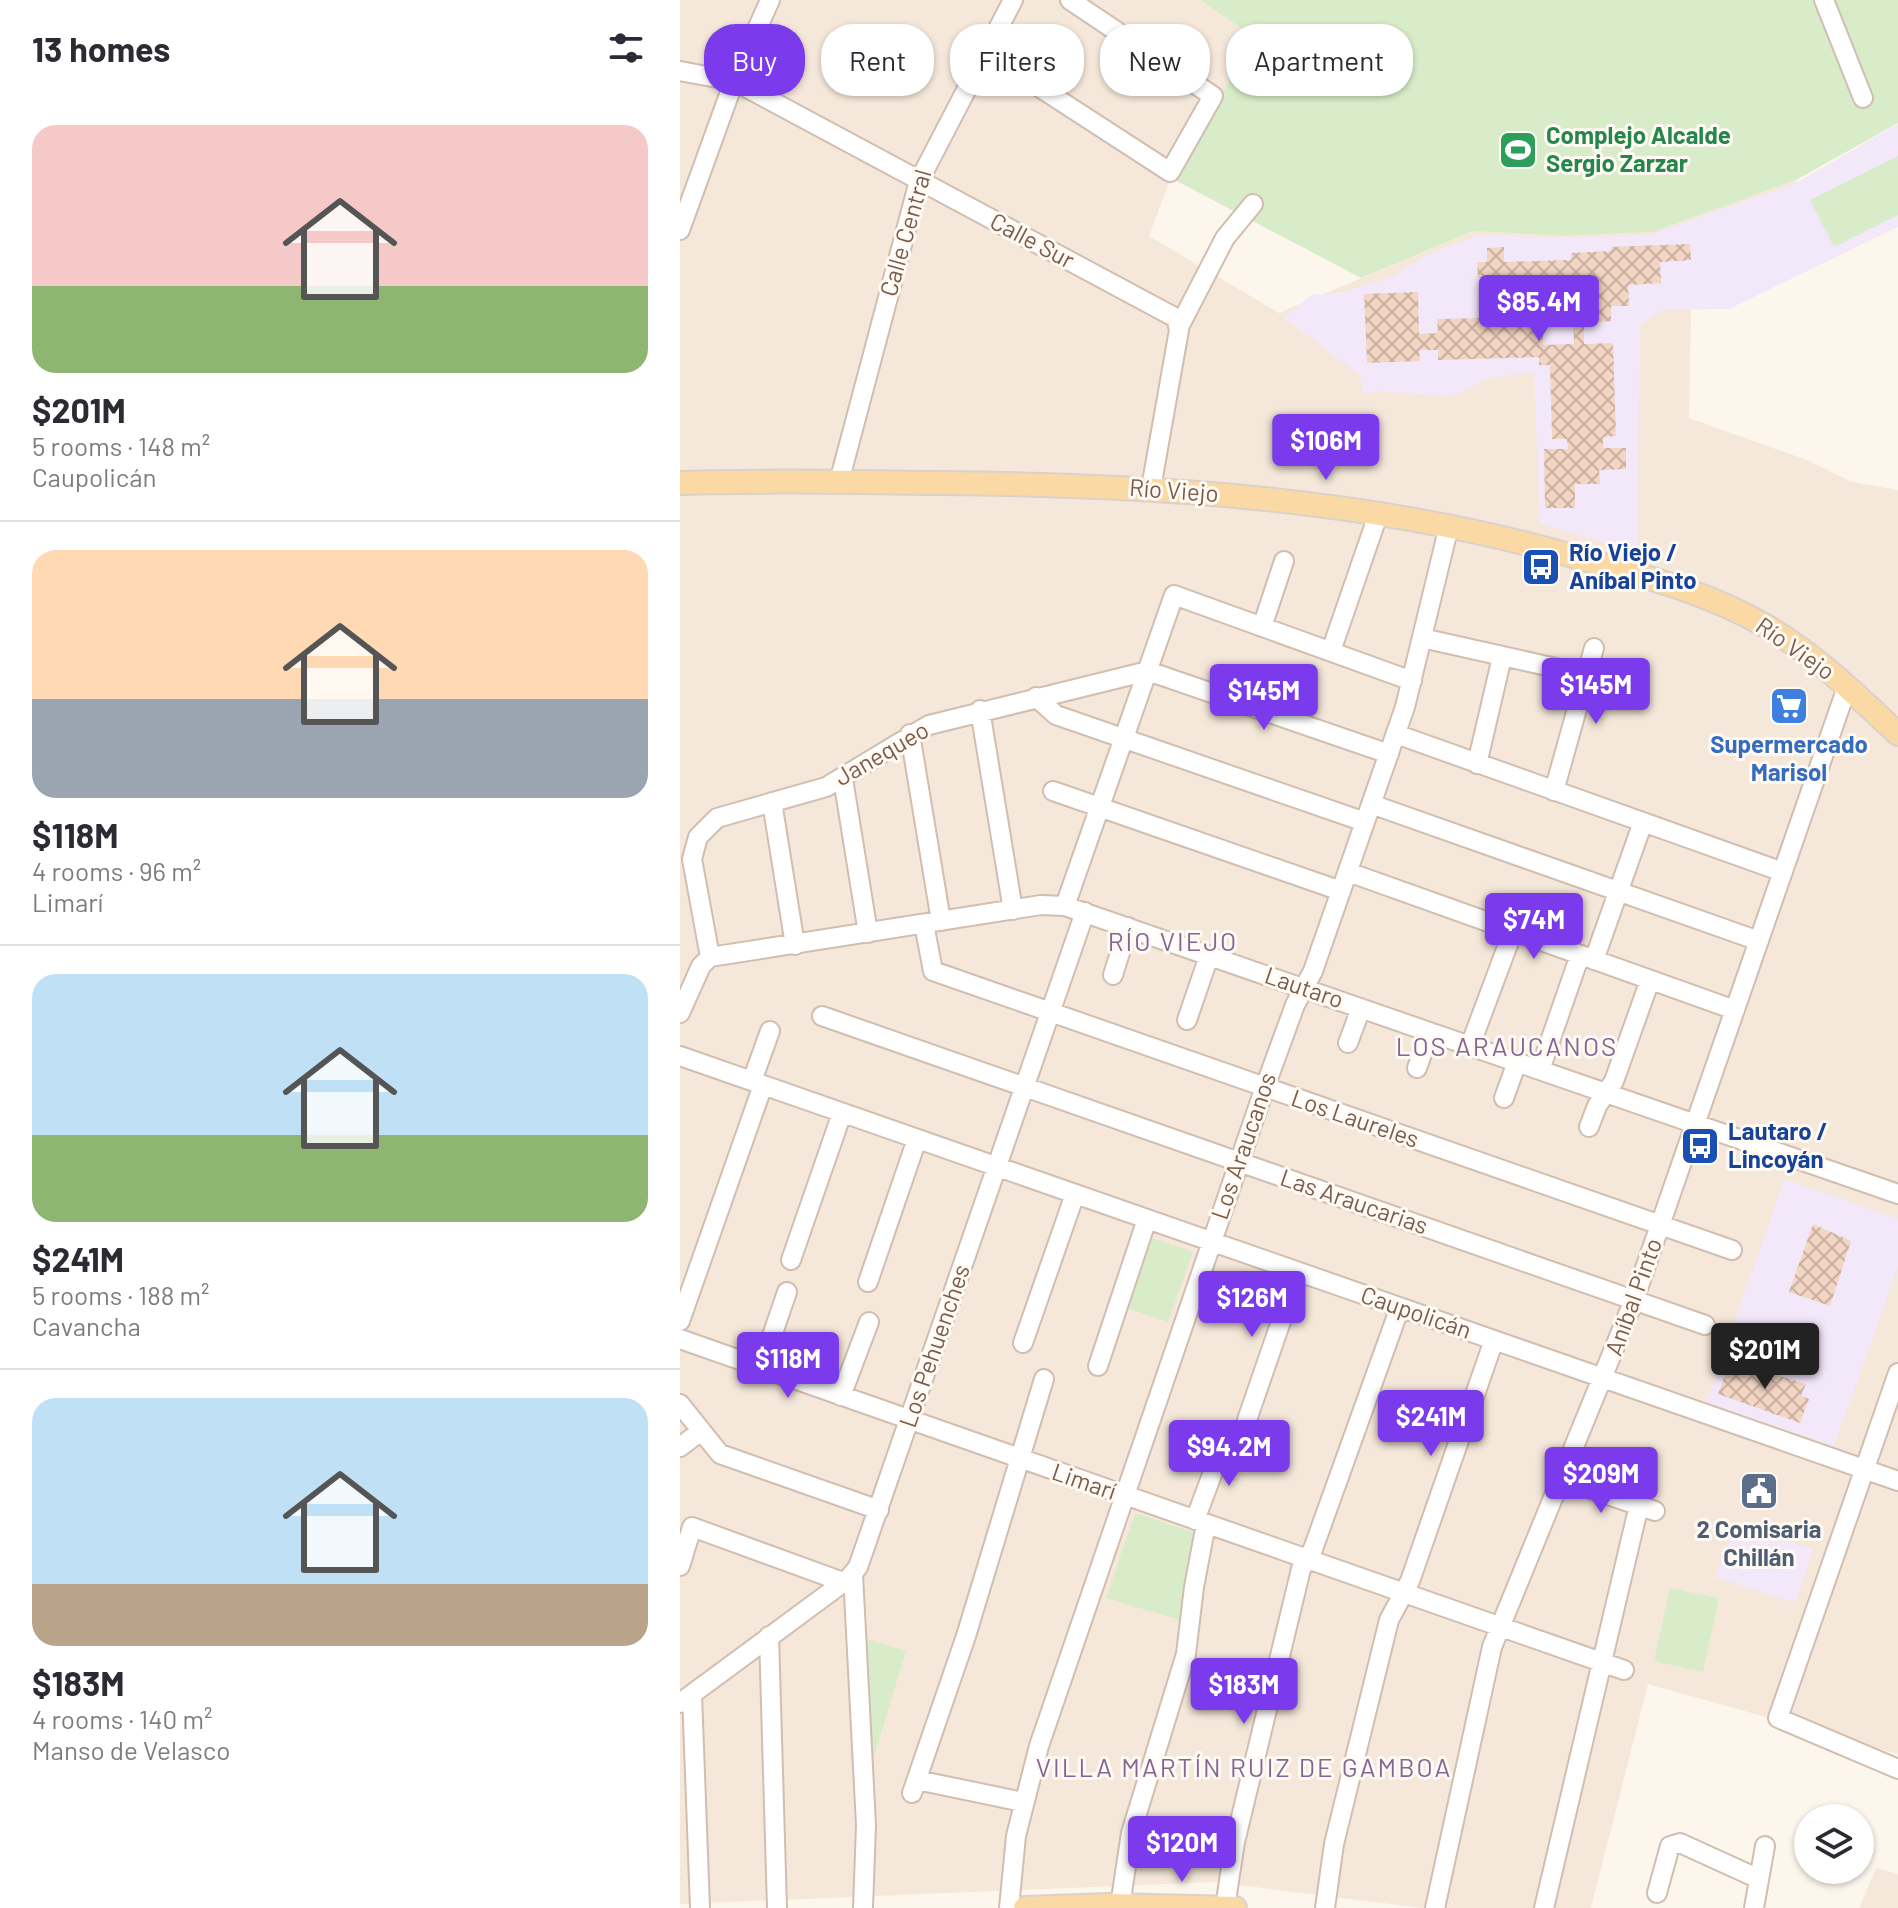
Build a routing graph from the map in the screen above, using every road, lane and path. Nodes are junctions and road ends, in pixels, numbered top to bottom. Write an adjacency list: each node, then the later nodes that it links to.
1 (770, 0): 5 (street)
2 (1013, 0): 6 (street, Calle Central)
3 (1070, 0): 12 (street)
4 (1824, 0): 13 (street)
5 (759, 24)
6 (1000, 24)
7 (680, 71): 8 (street, Calle Sur)
8 (704, 75)
9 (729, 96): 16 (street)
10 (762, 96): 14 (street, Calle Sur)
11 (962, 96): 14 (street, Calle Central)
12 (1053, 96)
13 (1863, 98)
14 (919, 181): 17 (street, Calle Sur); 18 (street, Calle Central)
15 (1253, 204): 17 (street)
16 (680, 230)
17 (1180, 325): 20 (street)
18 (839, 482): 19 (main road, Río Viejo); 20 (main road, Río Viejo)
19 (680, 483)
20 (1151, 488): 21 (main road, Río Viejo)
21 (1379, 512): 22 (main road, Río Viejo); 27 (street)
22 (1449, 526): 25 (street, Los Araucanos); 32 (main road, Río Viejo)
23 (1284, 561): 24 (street)
24 (1262, 627): 27 (street); 29 (street)
25 (1422, 638): 28 (street); 31 (street, Los Araucanos)
26 (1594, 648): 30 (street)
27 (1331, 651): 31 (street)
28 (1502, 657): 30 (street); 40 (street)
29 (1148, 671): 33 (street, Janequeo); 38 (street); 39 (street)
30 (1587, 675): 43 (street)
31 (1412, 681): 36 (street, Los Araucanos)
32 (1847, 687): 37 (main road, Río Viejo); 51 (street, Aníbal Pinto)
33 (1036, 697): 34 (street, Janequeo); 38 (street)
34 (980, 710): 35 (street, Janequeo); 55 (street)
35 (910, 734): 41 (street, Janequeo); 57 (street)
36 (1396, 734): 39 (street, Los Araucanos); 40 (street)
37 (1898, 734)
38 (1124, 739): 46 (street); 47 (street)
39 (1389, 754): 45 (street, Los Araucanos)
40 (1477, 764): 43 (street)
41 (843, 779): 44 (street, Janequeo); 60 (street)
42 (1053, 791): 46 (street)
43 (1554, 791): 48 (street)
44 (772, 802): 49 (street, Janequeo); 62 (street)
45 (1371, 804): 47 (street, Los Araucanos); 53 (street)
46 (1100, 808): 52 (street); 54 (street)
47 (1365, 822): 50 (street, Los Araucanos)
48 (1643, 822): 51 (street); 53 (street)
49 (686, 867): 64 (street, Janequeo)
50 (1348, 872): 52 (street, Los Araucanos); 59 (street)
51 (1783, 872): 61 (street, Aníbal Pinto)
52 (1341, 891): 68 (street, Los Araucanos)
53 (1619, 891): 61 (street); 65 (street)
54 (1065, 906): 55 (street, Lautaro); 56 (street, Lautaro)
55 (1013, 910): 57 (street, Lautaro)
56 (1085, 912): 58 (street, Lautaro); 71 (street, Los Pehuenches)
57 (932, 923): 60 (street, Lautaro); 71 (street, Los Laureles)
58 (1128, 927): 63 (street, Lautaro); 66 (street)
59 (1513, 931): 65 (street); 78 (street)
60 (868, 933): 62 (street, Lautaro)
61 (1759, 941): 70 (street, Aníbal Pinto)
62 (795, 945): 64 (street, Lautaro)
63 (1209, 956): 68 (street, Lautaro); 74 (street)
64 (710, 957): 72 (street)
65 (1587, 958): 67 (street); 82 (street)
66 (1113, 975)
67 (1650, 980): 70 (street); 86 (street)
68 (1304, 988): 69 (street, Lautaro); 85 (street, Los Araucanos)
69 (1361, 1008): 76 (street, Lautaro); 77 (street)
70 (1735, 1010): 89 (street, Aníbal Pinto)
71 (1051, 1012): 84 (street, Los Pehuenches); 85 (street, Los Laureles)
72 (680, 1013)
73 (822, 1016): 84 (street, Las Araucarias)
74 (1187, 1020)
75 (770, 1031): 83 (street)
76 (1430, 1032): 78 (street, Lautaro); 81 (street)
77 (1348, 1043)
78 (1470, 1046): 80 (street, Lautaro)
79 (680, 1056): 83 (street, Caupolicán)
80 (1517, 1062): 82 (street, Lautaro); 87 (street)
81 (1417, 1068)
82 (1540, 1070): 86 (street, Lautaro)
83 (758, 1083): 88 (street, Caupolicán); 106 (street)
84 (1025, 1087): 92 (street, Las Araucarias); 93 (street, Los Pehuenches)
85 (1265, 1087): 92 (street, Los Araucanos); 97 (street, Los Laureles)
86 (1606, 1093): 89 (street, Lautaro); 90 (street)
87 (1504, 1098)
88 (842, 1113): 91 (street, Caupolicán); 100 (street)
89 (1695, 1124): 95 (street, Lautaro); 97 (street, Aníbal Pinto)
90 (1589, 1127)
91 (917, 1139): 93 (street, Caupolicán); 102 (street)
92 (1239, 1161): 98 (street, Los Araucanos); 104 (street, Las Araucarias)
93 (997, 1167): 94 (street, Caupolicán); 119 (street, Los Pehuenches)
94 (1075, 1194): 96 (street, Caupolicán); 111 (street)
95 (1898, 1194)
96 (1147, 1219): 98 (street, Caupolicán); 112 (street)
97 (1660, 1225): 99 (street, Los Laureles); 104 (street, Aníbal Pinto)
98 (1211, 1241): 101 (street, Caupolicán); 128 (street, Los Araucanos)
99 (1732, 1250)
100 (791, 1260)
101 (1298, 1272): 105 (street, Caupolicán); 120 (street)
102 (868, 1282)
103 (787, 1292): 113 (street)
104 (1634, 1300): 108 (street, Las Araucarias); 116 (street, Aníbal Pinto)
105 (1400, 1307): 110 (street, Caupolicán); 131 (street)
106 (680, 1321)
107 (869, 1322): 117 (street)
108 (1705, 1325)
109 (680, 1339): 113 (street, Limarí)
110 (1494, 1340): 116 (street, Caupolicán); 134 (street)
111 (1023, 1343)
112 (1098, 1366)
113 (761, 1368): 117 (street, Limarí)
114 (1898, 1373): 125 (street)
115 (1044, 1379): 124 (street)
116 (1603, 1381): 125 (street, Caupolicán); 126 (street, Aníbal Pinto)
117 (841, 1396): 119 (street, Limarí)
118 (680, 1404): 121 (street)
119 (909, 1420): 124 (street, Limarí); 129 (street, Los Pehuenches)
120 (1247, 1420)
121 (701, 1431): 123 (street); 129 (street)
122 (1225, 1440): 130 (street)
123 (680, 1447)
124 (1018, 1460): 128 (street, Limarí); 141 (street)
125 (1864, 1469): 127 (street, Caupolicán); 140 (street)
126 (1561, 1479): 135 (street, Aníbal Pinto); 137 (street)
127 (1898, 1481)
128 (1124, 1496): 130 (street, Limarí); 141 (street, Los Araucanos)
129 (879, 1510): 133 (street, Los Pehuenches)
130 (1201, 1522): 131 (street, Limarí); 145 (street)
131 (1307, 1559): 134 (street, Limarí); 146 (street)
132 (680, 1566): 133 (street)
133 (848, 1578): 136 (street); 149 (street)
134 (1403, 1593): 135 (street, Limarí); 154 (street)
135 (1501, 1627): 137 (street, Limarí); 155 (street, Aníbal Pinto)
136 (769, 1636): 139 (street); 148 (street)
137 (1601, 1662): 138 (street, Limarí); 156 (street)
138 (1624, 1670)
139 (686, 1698): 147 (street)
140 (1898, 1769)
141 (1023, 1802): 150 (street, Los Araucanos)
142 (1765, 1846): 143 (street)
143 (1759, 1879): 144 (street); 157 (street)
144 (1657, 1893)
145 (1120, 1906): 151 (main road); 152 (main road)
146 (1215, 1907): 152 (main road); 153 (main road)
147 (700, 1908)
148 (777, 1908)
149 (863, 1908)
150 (1009, 1908)
151 (1025, 1908)
152 (1154, 1908)
153 (1235, 1908)
154 (1325, 1908)
155 (1435, 1908)
156 (1544, 1908)
157 (1754, 1908)

